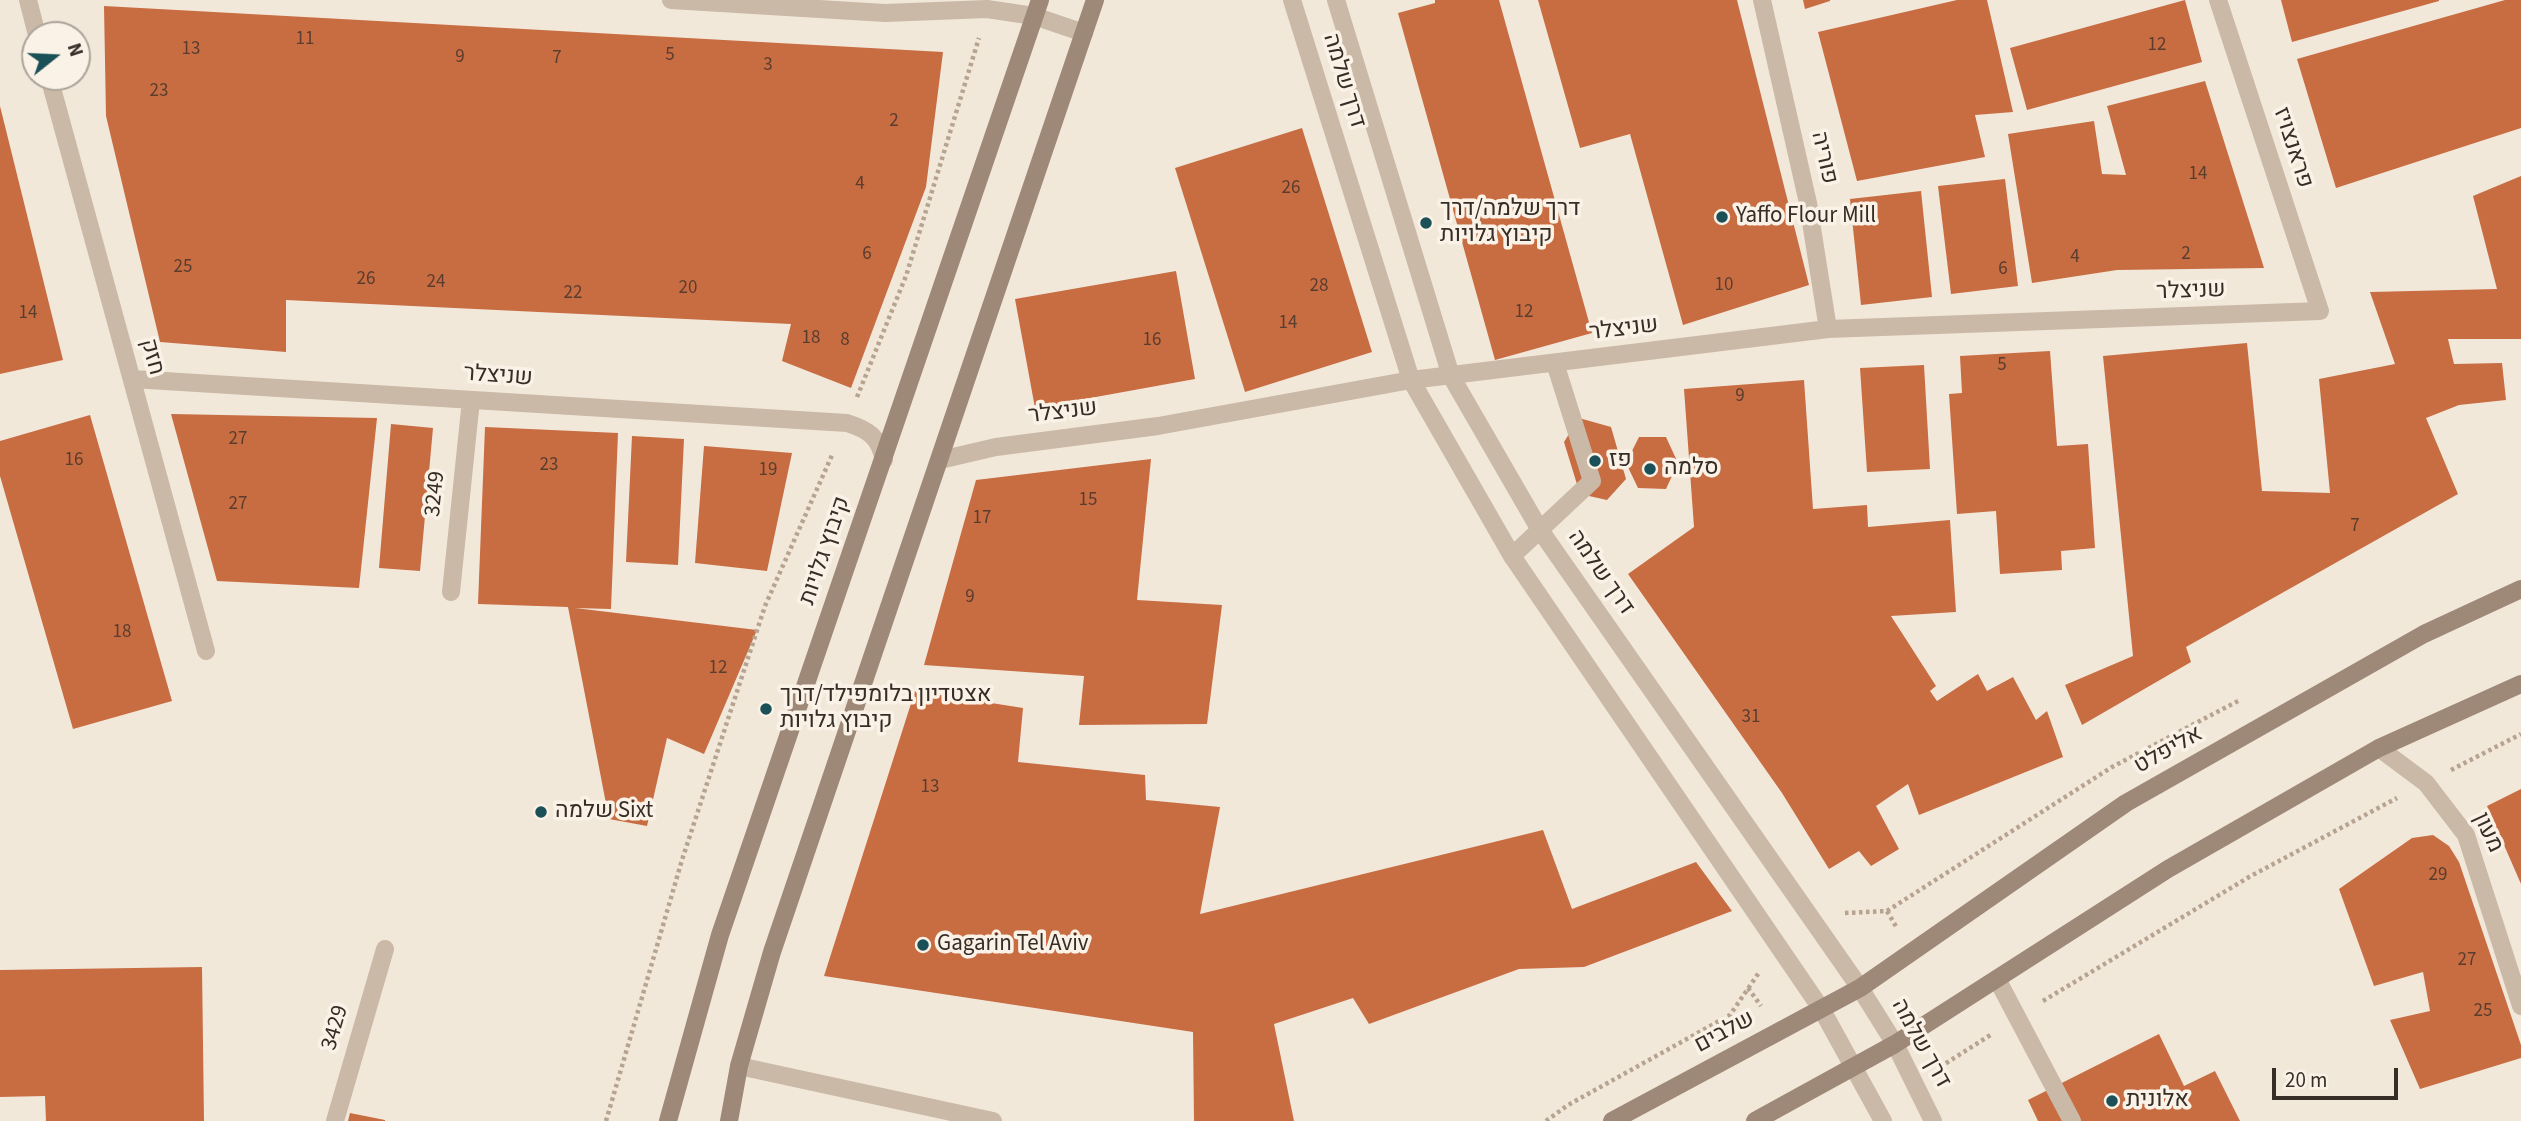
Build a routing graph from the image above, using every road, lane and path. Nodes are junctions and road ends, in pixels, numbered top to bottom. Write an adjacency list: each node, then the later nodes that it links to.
1 (28, 0): 10 (street)
2 (671, 0): 9 (street)
3 (1095, 0): 11 (main road)
4 (1292, 0): 18 (street, דרך שלמה)
5 (1336, 0): 16 (street, דרך שלמה)
6 (1762, 0): 14 (street, פוריה)
7 (2218, 0): 13 (street, פראנצויז)
8 (1037, 8): 9 (street); 11 (street); 21 (main road, קיבוץ גלויות)
9 (987, 9): 20 (path)
10 (33, 21)
11 (1084, 33): 22 (main road)
12 (53, 91): 17 (street, חזק)
13 (2319, 312): 14 (street, שניצלר)
14 (1828, 329): 15 (street, שניצלר)
15 (1555, 363): 16 (street, שניצלר); 23 (street)
16 (1451, 376): 18 (street, שניצלר); 23 (street, דרך שלמה)
17 (132, 379): 19 (street, שניצלר); 27 (street, חזק)
18 (1411, 380): 22 (street, שניצלר); 24 (street, דרך שלמה)
19 (471, 400): 20 (street, שניצלר); 26 (street, 3249)
20 (846, 423): 21 (street, שניצלר); 46 (path)
21 (884, 460): 47 (main road, קיבוץ גלויות)
22 (940, 460): 43 (main road)
23 (1540, 530): 24 (street); 33 (street, דרך שלמה)
24 (1512, 556): 35 (street, דרך שלמה)
25 (2521, 589): 37 (main road, אליפלט)
26 (451, 592)
27 (206, 651)
28 (2521, 684): 31 (main road)
29 (2245, 696): 33 (path)
30 (2521, 734): 32 (path)
31 (2379, 748): 32 (street, מעון); 36 (main road)
32 (2426, 783): 38 (street, מעון); 40 (path)
33 (1819, 928): 37 (street, דרך שלמה)
34 (385, 949): 45 (street, 3429)
35 (1782, 953): 39 (street, דרך שלמה); 50 (path)
36 (1997, 979): 40 (street); 41 (main road)
37 (1860, 988): 39 (main road, שלבים); 41 (street, דרך שלמה)
38 (2521, 1006)
39 (1822, 1010): 42 (street, דרך שלמה); 51 (main road, שלבים)
40 (2017, 1017): 44 (path); 55 (street)
41 (1895, 1044): 42 (main road); 44 (street, דרך שלמה)
42 (1854, 1065): 52 (main road); 53 (street, דרך שלמה)
43 (739, 1066): 48 (main road); 49 (street)
44 (1915, 1083): 54 (street, דרך שלמה)
45 (335, 1121)
46 (607, 1121)
47 (668, 1121)
48 (729, 1121)
49 (993, 1121)
50 (1546, 1121)
51 (1612, 1121)
52 (1755, 1121)
53 (1883, 1121)
54 (1933, 1121)
55 (2072, 1121)

